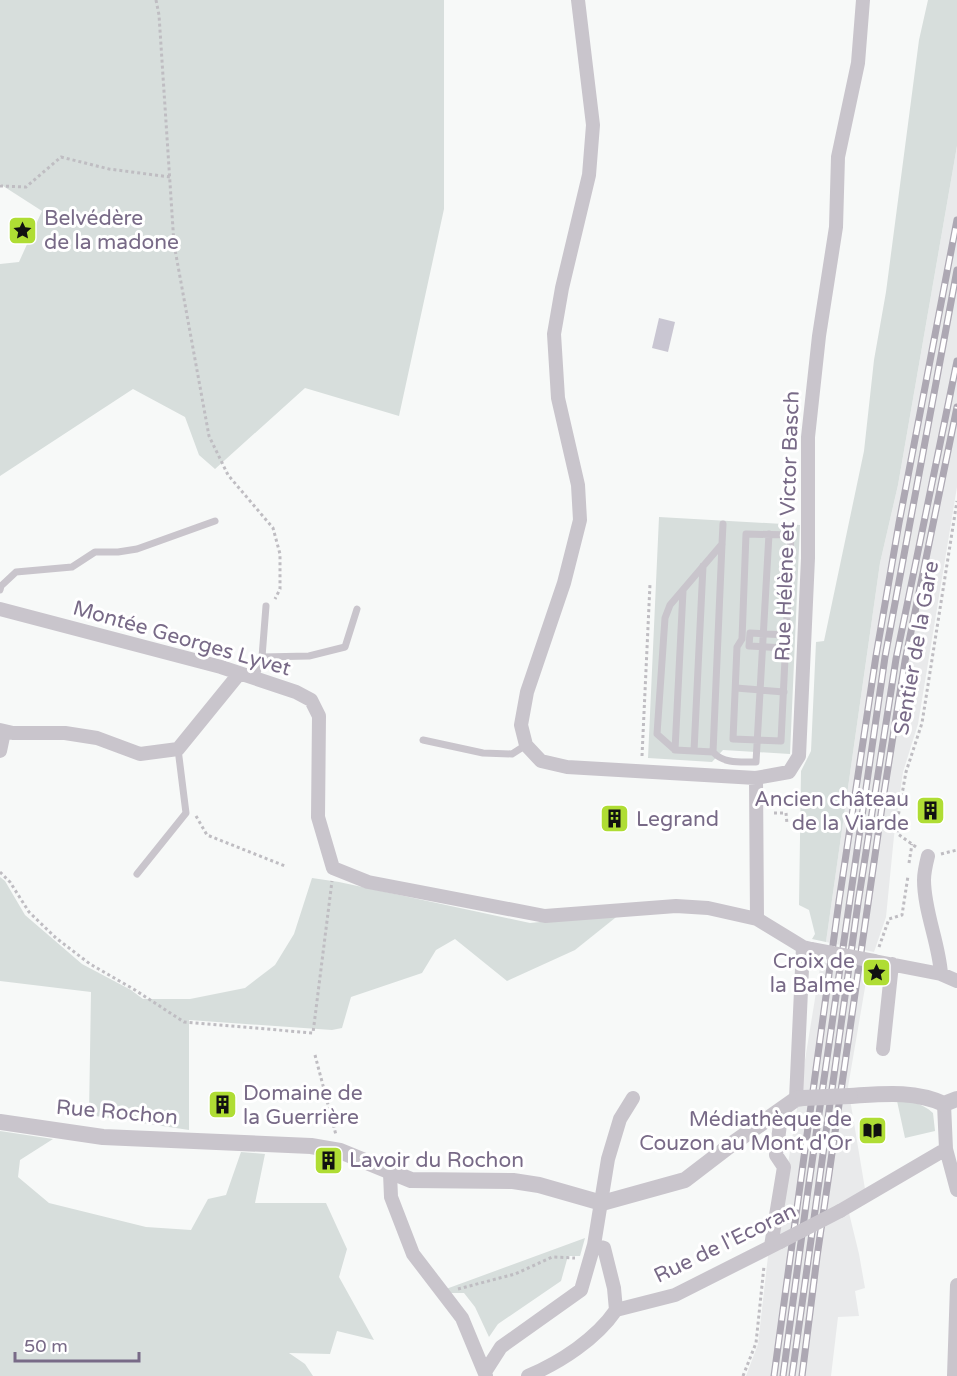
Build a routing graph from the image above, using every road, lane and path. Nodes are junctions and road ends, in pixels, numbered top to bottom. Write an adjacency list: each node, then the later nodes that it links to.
1 (156, 0): 4 (path)
2 (578, 0): 31 (street)
3 (863, 0): 39 (street, Rue Hélène et Victor Basch)
4 (170, 177): 5 (path); 15 (path)
5 (0, 186)
6 (957, 501): 43 (path, Sentier de la Gare)
7 (215, 521): 13 (lane)
8 (723, 524): 10 (lane)
9 (769, 534): 18 (lane); 19 (lane); 25 (lane)
10 (722, 544): 11 (lane); 36 (lane)
11 (703, 566): 14 (lane); 35 (lane)
12 (650, 584): 38 (path)
13 (0, 590)
14 (683, 590): 33 (lane); 33 (lane)
15 (267, 606): 22 (lane)
16 (0, 609): 23 (street, Montée Georges Lyvet)
17 (357, 609): 22 (lane)
18 (763, 634): 19 (lane); 20 (lane); 20 (lane)
19 (786, 635): 21 (lane)
20 (762, 647): 21 (lane); 26 (lane)
21 (786, 648): 27 (lane)
22 (262, 657): 24 (lane)
23 (239, 674): 24 (street, Montée Georges Lyvet); 32 (street)
24 (255, 679): 46 (street, Montée Georges Lyvet)
25 (736, 688): 26 (lane); 30 (lane)
26 (760, 690): 27 (lane); 30 (lane)
27 (784, 692): 30 (lane)
28 (2, 731): 32 (street); 34 (street)
29 (423, 740): 31 (lane)
30 (757, 740): 37 (lane)
31 (526, 745): 38 (street, Rue Hélène et Victor Basch)
32 (178, 749): 40 (lane)
33 (675, 750): 35 (lane)
34 (0, 751)
35 (694, 751): 36 (lane)
36 (713, 752): 37 (lane)
37 (756, 762): 39 (lane)
38 (641, 771): 39 (street, Rue Hélène et Victor Basch)
39 (756, 778): 49 (street)
40 (186, 813): 45 (path); 48 (lane)
41 (774, 813): 42 (path)
42 (787, 824)
43 (912, 844): 44 (path, Sentier de la Gare); 51 (path)
44 (928, 856): 53 (street)
45 (285, 866)
46 (333, 867): 47 (path); 49 (street)
47 (0, 872)
48 (137, 874)
49 (757, 919): 50 (street)
50 (807, 948): 51 (street, bridge); 59 (street)
51 (874, 961): 52 (street)
52 (892, 964): 53 (street); 55 (street)
53 (941, 975): 54 (street)
54 (957, 981)
55 (883, 1049)
56 (315, 1055): 62 (path)
57 (633, 1098): 65 (street)
58 (950, 1101): 59 (street, bridge); 61 (street)
59 (794, 1102): 65 (street, Rue Rochon); 67 (street)
60 (0, 1122): 62 (street, Rue Rochon)
61 (946, 1149): 64 (street); 67 (street, Rue de l'Ecoran, bridge)
62 (340, 1151): 63 (street, Rue Rochon)
63 (390, 1173): 65 (street, Rue Rochon); 70 (street)
64 (957, 1190)
65 (602, 1203): 66 (street)
66 (594, 1245): 71 (street); 72 (street)
67 (772, 1246): 71 (street, Rue de l'Ecoran); 74 (path)
68 (567, 1257): 70 (path)
69 (957, 1285): 75 (street)
70 (442, 1293): 72 (street)
71 (616, 1310): 73 (street)
72 (485, 1374)
73 (528, 1376)
74 (743, 1376)
75 (954, 1376)

